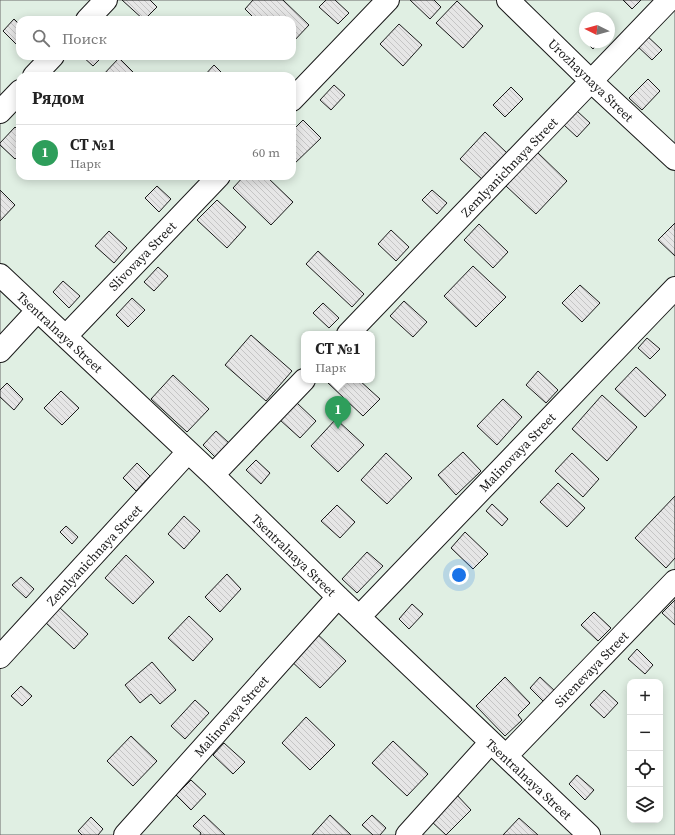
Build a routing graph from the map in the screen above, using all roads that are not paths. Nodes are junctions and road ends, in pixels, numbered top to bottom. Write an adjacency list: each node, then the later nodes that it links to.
1 (106, 0): 5 (street)
2 (388, 0): 10 (street)
3 (508, 0): 8 (street, Urozhaynaya Street)
4 (669, 0): 8 (street, Zemlyanichnaya Street)
5 (91, 16)
6 (49, 60): 7 (street)
7 (38, 72)
8 (592, 82): 12 (street, Urozhaynaya Street); 17 (street, Zemlyanichnaya Street)
9 (16, 94): 11 (street)
10 (296, 96)
11 (0, 112)
12 (675, 159)
13 (215, 180): 18 (street, Slivovaya Street)
14 (0, 275): 16 (street, Tsentralnaya Street)
15 (675, 288): 25 (street, Malinovaya Street)
16 (36, 311): 18 (street, Tsentralnaya Street); 19 (street)
17 (351, 331)
18 (66, 336): 21 (street, Tsentralnaya Street)
19 (0, 351)
20 (301, 383): 22 (street)
21 (188, 452): 22 (street, Tsentralnaya Street); 26 (street, Zemlyanichnaya Street)
22 (213, 475): 24 (street, Tsentralnaya Street)
23 (675, 581): 27 (street, Sirenevaya Street)
24 (338, 597): 25 (street, Tsentralnaya Street); 28 (street, Malinovaya Street)
25 (360, 616): 27 (street, Tsentralnaya Street)
26 (0, 657)
27 (498, 750): 29 (street, Sirenevaya Street); 30 (street, Tsentralnaya Street)
28 (125, 835)
29 (407, 835)
30 (589, 835)

